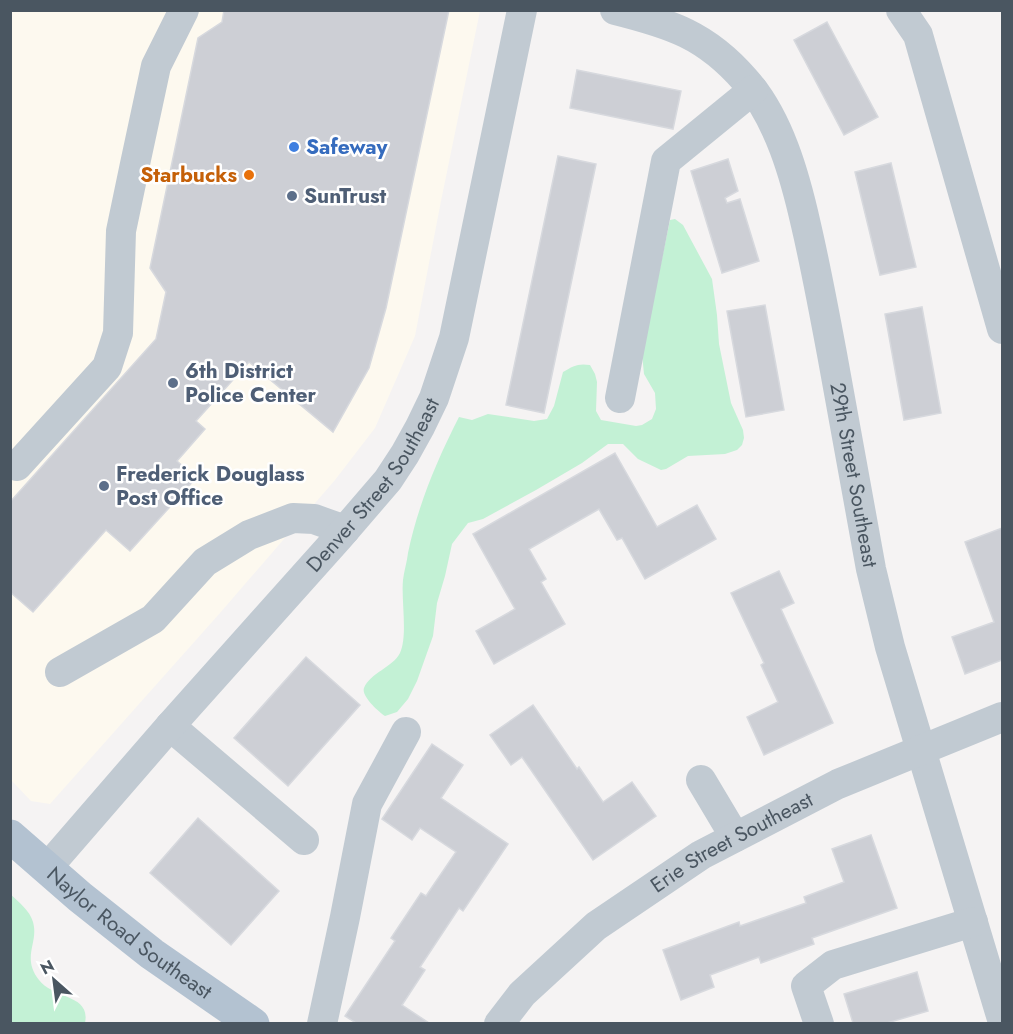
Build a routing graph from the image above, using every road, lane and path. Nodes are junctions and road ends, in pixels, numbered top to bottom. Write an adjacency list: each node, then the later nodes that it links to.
1 (184, 10): 8 (street)
2 (522, 10): 9 (street, Denver Street Southeast)
3 (615, 10): 5 (street, 29th Street Southeast)
4 (901, 10): 6 (street)
5 (753, 90): 7 (street); 14 (street, 29th Street Southeast)
6 (1002, 329)
7 (620, 398)
8 (17, 466)
9 (345, 530): 10 (street); 12 (street, Denver Street Southeast)
10 (60, 672)
11 (1002, 717): 14 (street, Erie Street Southeast)
12 (170, 726): 18 (street); 19 (street, Denver Street Southeast)
13 (406, 732): 23 (street)
14 (922, 750): 17 (street, Erie Street Southeast); 20 (street, 29th Street Southeast)
15 (701, 780): 17 (street)
16 (10, 836): 19 (main road, Naylor Road Southeast)
17 (735, 837): 24 (street, Erie Street Southeast)
18 (304, 840)
19 (46, 868): 22 (main road, Naylor Road Southeast)
20 (973, 922): 21 (street, 29th Street Southeast); 25 (street)
21 (1002, 1019): 26 (street)
22 (254, 1023)
23 (322, 1023)
24 (499, 1023)
25 (819, 1023)
26 (992, 1023)

